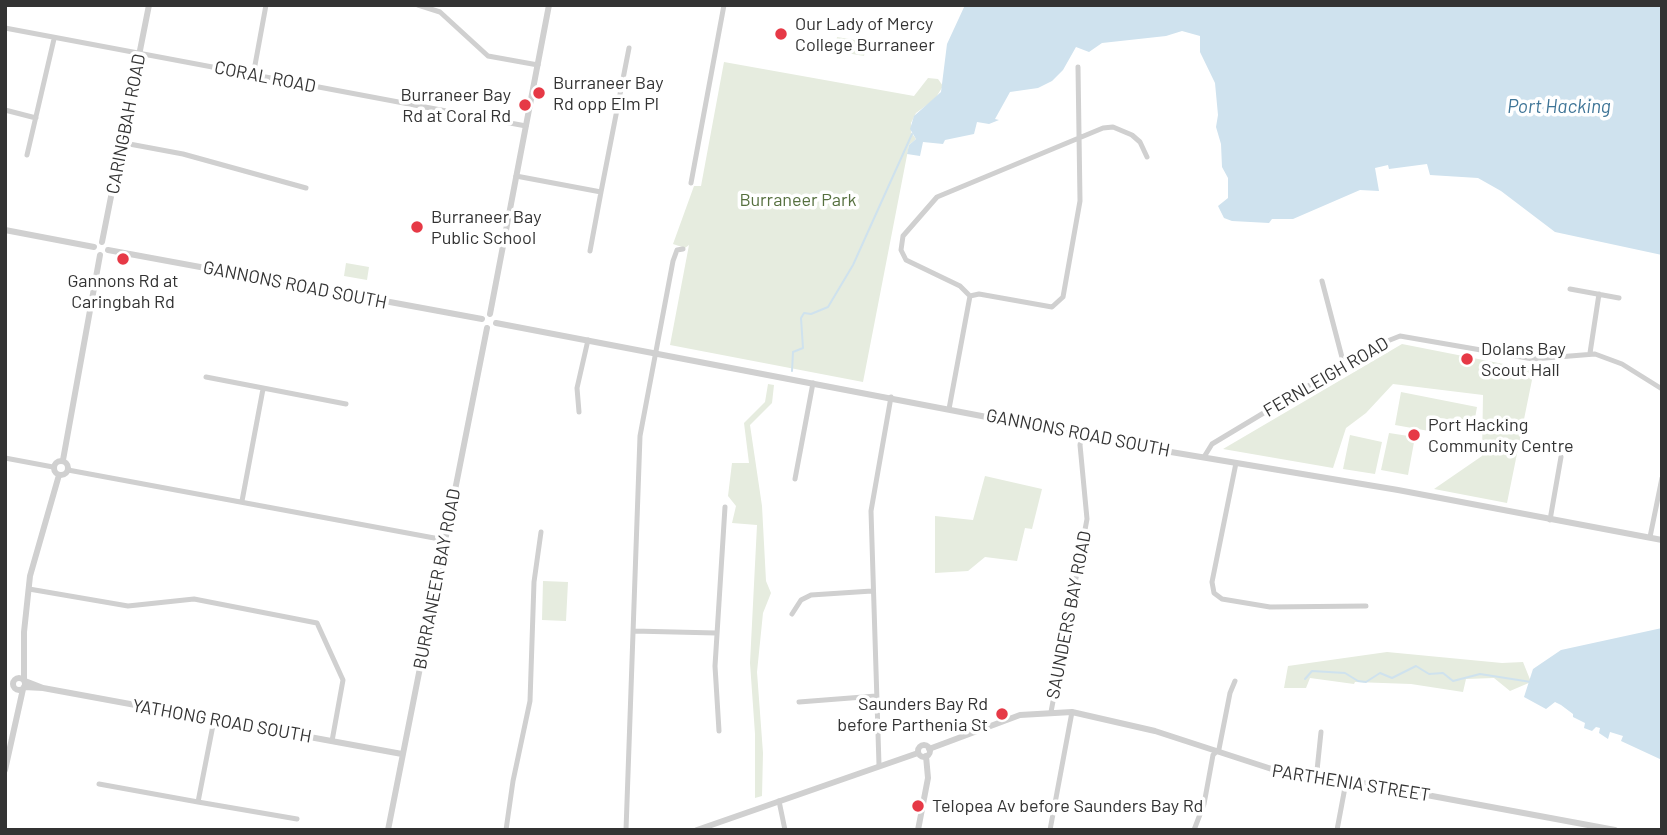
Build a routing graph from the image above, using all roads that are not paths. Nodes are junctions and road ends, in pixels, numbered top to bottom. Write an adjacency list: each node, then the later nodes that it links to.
1 (149, 5): 9 (street, CARINGBAH ROAD)
2 (266, 5): 12 (street)
3 (418, 5): 10 (street)
4 (549, 5): 10 (street)
5 (724, 5): 21 (street)
6 (5, 28): 7 (street, CORAL ROAD)
7 (54, 39): 9 (street, CORAL ROAD); 14 (street)
8 (629, 48): 23 (street)
9 (140, 52): 12 (street, CORAL ROAD); 17 (street, CARINGBAH ROAD)
10 (538, 65): 15 (street)
11 (1078, 67): 16 (street)
12 (253, 76): 15 (street, CORAL ROAD)
13 (5, 110): 14 (street)
14 (36, 118): 18 (street)
15 (526, 126): 20 (street)
16 (1078, 140): 19 (street); 34 (street); 34 (street)
17 (124, 143): 22 (street); 25 (street, CARINGBAH ROAD)
18 (27, 155)
19 (1147, 157)
20 (516, 176): 23 (street); 36 (street)
21 (691, 183)
22 (306, 188)
23 (601, 192): 29 (street)
24 (5, 230): 26 (street)
25 (103, 242): 26 (street); 28 (street)
26 (94, 247): 30 (street)
27 (678, 249): 41 (street)
28 (108, 250): 30 (street); 37 (street, GANNONS ROAD SOUTH)
29 (590, 251)
30 (100, 255): 56 (street)
31 (1322, 281): 43 (street)
32 (1570, 289): 33 (street)
33 (1599, 294): 35 (street); 42 (street)
34 (970, 296): 50 (street)
35 (1619, 298)
36 (490, 314): 37 (street); 38 (street)
37 (482, 319): 39 (street)
38 (496, 323): 39 (street); 40 (street, GANNONS ROAD SOUTH)
39 (487, 328): 68 (street, BURRANEER BAY ROAD)
40 (588, 340): 41 (street, GANNONS ROAD SOUTH); 51 (street)
41 (656, 354): 45 (street, GANNONS ROAD SOUTH); 74 (street)
42 (1590, 354): 43 (street, FERNLEIGH ROAD); 47 (street, FERNLEIGH ROAD)
43 (1345, 365): 53 (street, FERNLEIGH ROAD)
44 (206, 377): 46 (street)
45 (813, 383): 48 (street, GANNONS ROAD SOUTH); 62 (street)
46 (263, 389): 49 (street); 63 (street)
47 (1662, 390)
48 (891, 397): 50 (street, GANNONS ROAD SOUTH); 71 (street)
49 (346, 404)
50 (949, 409): 52 (street, GANNONS ROAD SOUTH)
51 (579, 412)
52 (1082, 434): 53 (street, GANNONS ROAD SOUTH); 81 (street, SAUNDERS BAY ROAD)
53 (1204, 457): 57 (street, GANNONS ROAD SOUTH)
54 (1561, 457): 65 (street)
55 (5, 458): 58 (street)
56 (63, 460): 58 (street); 59 (street)
57 (1236, 463): 65 (street, GANNONS ROAD SOUTH); 72 (street)
58 (53, 467): 60 (street)
59 (68, 470): 60 (street); 63 (street)
60 (59, 475): 70 (street)
61 (1662, 478): 67 (street)
62 (794, 479)
63 (242, 501): 68 (street)
64 (725, 507): 75 (street)
65 (1550, 520): 67 (street, GANNONS ROAD SOUTH)
66 (541, 533): 99 (street)
67 (1650, 537): 69 (street, GANNONS ROAD SOUTH)
68 (446, 540): 89 (street, BURRANEER BAY ROAD)
69 (1662, 540)
70 (29, 589): 78 (street); 86 (street)
71 (872, 590): 73 (street); 79 (street)
72 (1366, 606)
73 (792, 614)
74 (633, 631): 75 (street); 100 (street)
75 (716, 633): 84 (street)
76 (5, 681): 78 (street, YATHONG ROAD SOUTH)
77 (1236, 681): 88 (street)
78 (20, 684): 83 (street, YATHONG ROAD SOUTH); 91 (street)
79 (876, 696): 80 (street); 90 (street)
80 (799, 702)
81 (1051, 712): 82 (street, PARTHENIA STREET); 87 (street, SAUNDERS BAY ROAD)
82 (1072, 712): 88 (street, PARTHENIA STREET); 104 (street)
83 (214, 720): 86 (street, YATHONG ROAD SOUTH); 96 (street)
84 (719, 731)
85 (1321, 732): 92 (street)
86 (332, 741): 89 (street, YATHONG ROAD SOUTH)
87 (928, 752): 90 (street, SAUNDERS BAY ROAD); 103 (street)
88 (1216, 753): 92 (street, PARTHENIA STREET); 105 (street)
89 (402, 754): 98 (street, BURRANEER BAY ROAD)
90 (879, 765): 95 (street)
91 (5, 770)
92 (1317, 780): 93 (street, PARTHENIA STREET)
93 (1346, 782): 106 (street); 107 (street, PARTHENIA STREET)
94 (99, 784): 96 (street)
95 (779, 801): 101 (street); 102 (street)
96 (198, 802): 97 (street)
97 (297, 819)
98 (388, 830)
99 (506, 830)
100 (626, 830)
101 (697, 830)
102 (785, 830)
103 (918, 830)
104 (1050, 830)
105 (1194, 830)
106 (1337, 830)
107 (1615, 830)

